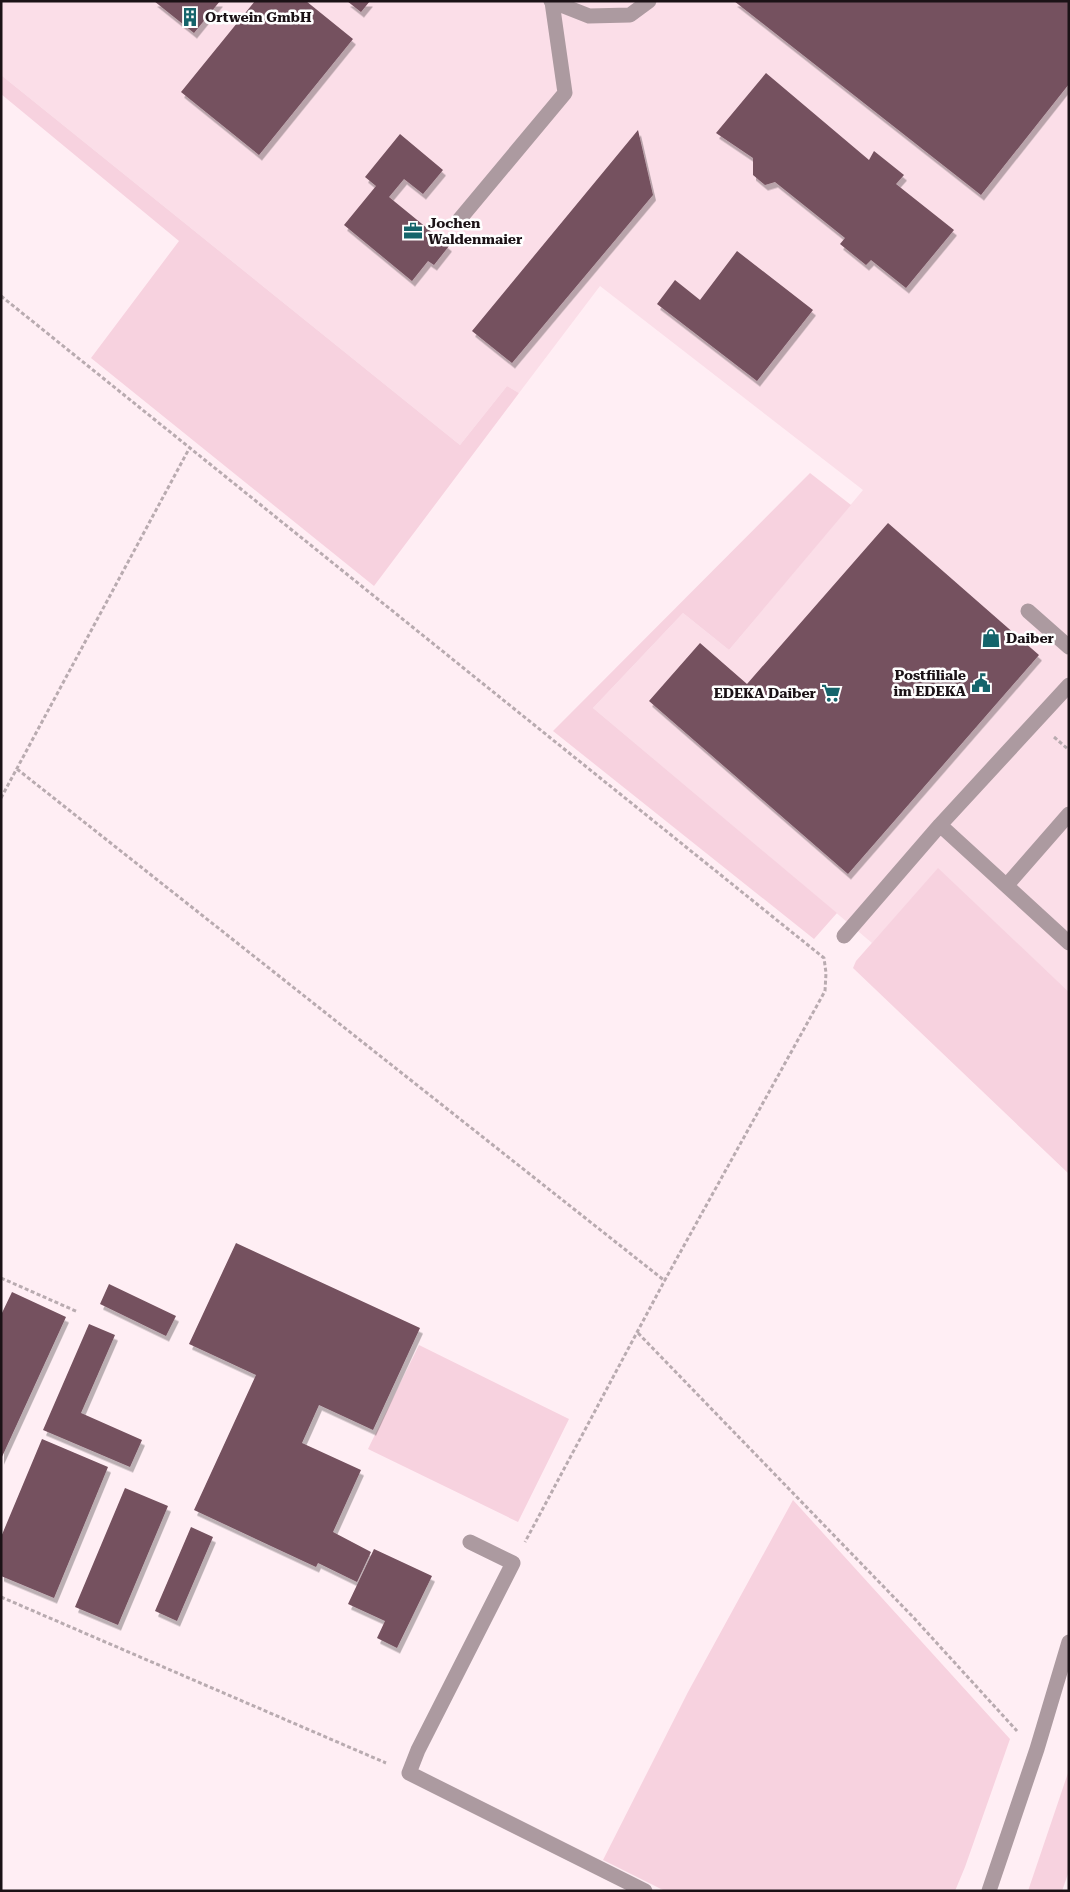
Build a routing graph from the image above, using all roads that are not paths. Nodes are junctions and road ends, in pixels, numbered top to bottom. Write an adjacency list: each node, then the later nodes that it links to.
1 (649, 1): 2 (street)
2 (552, 2): 3 (street)
3 (459, 220)
4 (1028, 611): 5 (street)
5 (1069, 647)
6 (1069, 685): 8 (street)
7 (1069, 814): 9 (street)
8 (940, 824): 9 (street); 10 (street)
9 (1007, 885): 11 (street)
10 (844, 936)
11 (1068, 942)
12 (470, 1542): 14 (street)
13 (1069, 1642): 15 (street)
14 (645, 1891)
15 (989, 1891)

